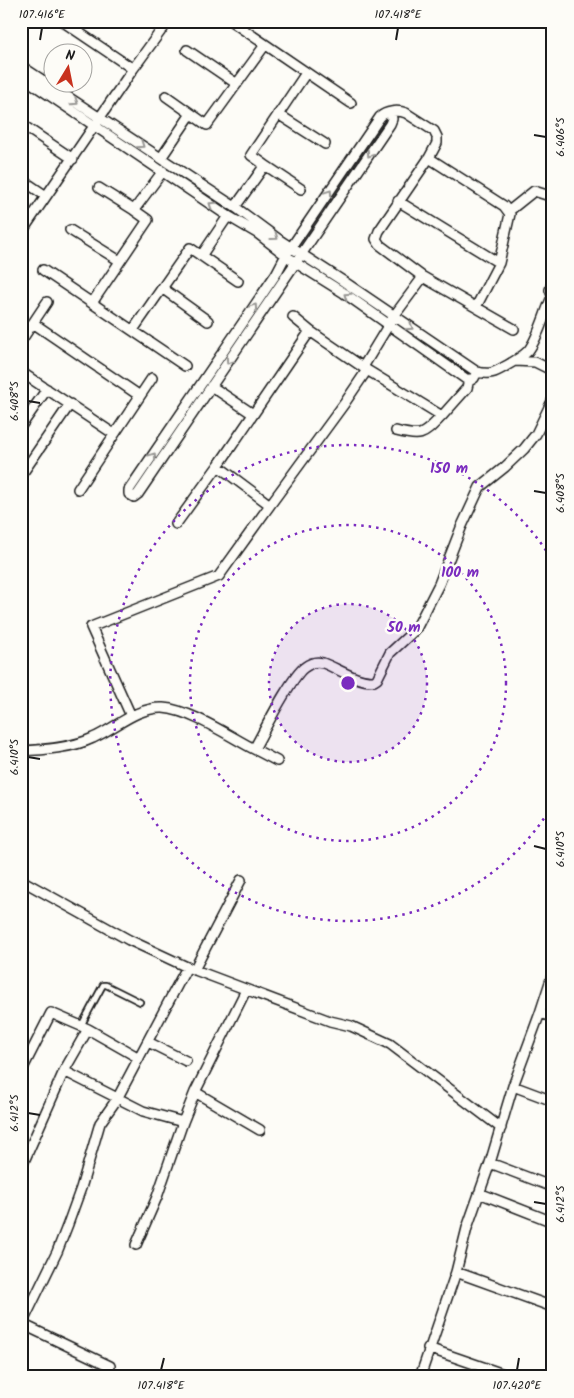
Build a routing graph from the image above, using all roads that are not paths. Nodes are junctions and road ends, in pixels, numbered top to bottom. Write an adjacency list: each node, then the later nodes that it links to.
1 (62, 21): 8 (street)
2 (151, 21): 4 (street)
3 (230, 21): 5 (street)
4 (165, 25): 8 (street)
5 (265, 45): 9 (street); 11 (street)
6 (187, 50): 11 (street)
7 (21, 66): 17 (street, one-way to 17)
8 (133, 69): 17 (street)
9 (306, 73): 13 (street); 16 (street)
10 (21, 76): 19 (street)
11 (237, 84): 15 (street)
12 (166, 96): 15 (street)
13 (351, 103)
14 (391, 112): 22 (street); 38 (street, one-way to 14); 41 (street, one-way to 41)
15 (191, 114): 21 (street)
16 (278, 114): 20 (street); 24 (street)
17 (100, 118): 19 (street); 21 (street, one-way to 21)
18 (21, 124): 23 (street)
19 (94, 126): 23 (street); 25 (street)
20 (325, 144)
21 (161, 158): 32 (street)
22 (429, 158): 31 (street); 34 (street)
23 (73, 159): 29 (street)
24 (265, 166): 28 (street); 32 (street)
25 (163, 171): 33 (street); 35 (street, one-way to 25)
26 (21, 179): 29 (street)
27 (99, 188): 33 (street)
28 (300, 189)
29 (46, 196): 37 (street)
30 (553, 197): 34 (street)
31 (398, 201): 43 (street); 46 (street)
32 (235, 207): 38 (street, one-way to 38)
33 (134, 210): 42 (street)
34 (509, 211): 43 (street)
35 (228, 216): 39 (street); 40 (street)
36 (70, 230): 42 (street)
37 (21, 233)
38 (292, 248): 39 (street); 41 (street)
39 (286, 255): 41 (street); 45 (street)
40 (201, 256): 47 (street); 49 (street)
41 (298, 258): 45 (street); 54 (street); 59 (street, one-way to 41)
42 (120, 261): 52 (street)
43 (499, 263): 53 (street)
44 (43, 270): 52 (street)
45 (280, 277): 58 (street, one-way to 45); 60 (street)
46 (423, 277): 53 (street); 54 (street)
47 (238, 281)
48 (553, 281): 50 (street)
49 (162, 288): 56 (street); 62 (street)
50 (552, 298): 65 (street)
51 (47, 302): 57 (street)
52 (92, 303): 62 (street)
53 (476, 307): 61 (street)
54 (394, 316): 59 (street); 70 (street, one-way to 70)
55 (293, 317): 63 (street)
56 (208, 321)
57 (33, 323): 64 (street); 75 (street)
58 (243, 324): 60 (street); 83 (street)
59 (389, 325): 67 (street); 72 (street)
60 (252, 329): 73 (street, one-way to 73)
61 (514, 329)
62 (133, 330): 66 (street)
63 (310, 331): 67 (street); 78 (street)
64 (21, 340)
65 (515, 361): 68 (street); 70 (street)
66 (185, 366)
67 (365, 369): 79 (street); 87 (street)
68 (553, 371)
69 (21, 372): 74 (street)
70 (476, 372): 72 (street)
71 (152, 378): 75 (street)
72 (469, 379): 79 (street)
73 (211, 386): 78 (street); 83 (street)
74 (47, 389): 77 (street); 80 (street)
75 (140, 396): 82 (street)
76 (553, 398): 90 (street)
77 (70, 404): 82 (street); 85 (street)
78 (253, 414): 84 (street)
79 (442, 416): 81 (street)
80 (21, 426)
81 (396, 431)
82 (114, 434): 86 (street)
83 (168, 443): 83 (street, one-way to 83)
84 (218, 466): 87 (street); 88 (street)
85 (24, 471)
86 (78, 489)
87 (270, 504): 89 (street)
88 (176, 524)
89 (131, 716): 90 (street); 91 (street)
90 (254, 749): 92 (street)
91 (21, 751)
92 (277, 762)
93 (21, 880): 95 (street)
94 (241, 880): 95 (street)
95 (191, 969): 97 (street); 102 (street)
96 (553, 973): 99 (street)
97 (246, 990): 108 (street); 112 (street)
98 (140, 1002): 101 (lane)
99 (540, 1012): 100 (street); 107 (street)
100 (553, 1017)
101 (84, 1028): 103 (street); 105 (street); 106 (street)
102 (148, 1042): 103 (street); 104 (street)
103 (139, 1058): 109 (street)
104 (186, 1061)
105 (64, 1071): 109 (street); 115 (street)
106 (21, 1072)
107 (513, 1086): 110 (street); 112 (street)
108 (195, 1092): 111 (street); 113 (street)
109 (117, 1099): 111 (street); 122 (street)
110 (553, 1101)
111 (182, 1122): 119 (street)
112 (500, 1128): 114 (street)
113 (260, 1130)
114 (490, 1163): 116 (street); 117 (street)
115 (21, 1168)
116 (553, 1187)
117 (479, 1193): 118 (street); 120 (street)
118 (553, 1222)
119 (136, 1245)
120 (456, 1272): 121 (street); 123 (street)
121 (553, 1307)
122 (22, 1325): 124 (street)
123 (428, 1348): 125 (street); 126 (street)
124 (105, 1377)
125 (420, 1377)
126 (512, 1377)

